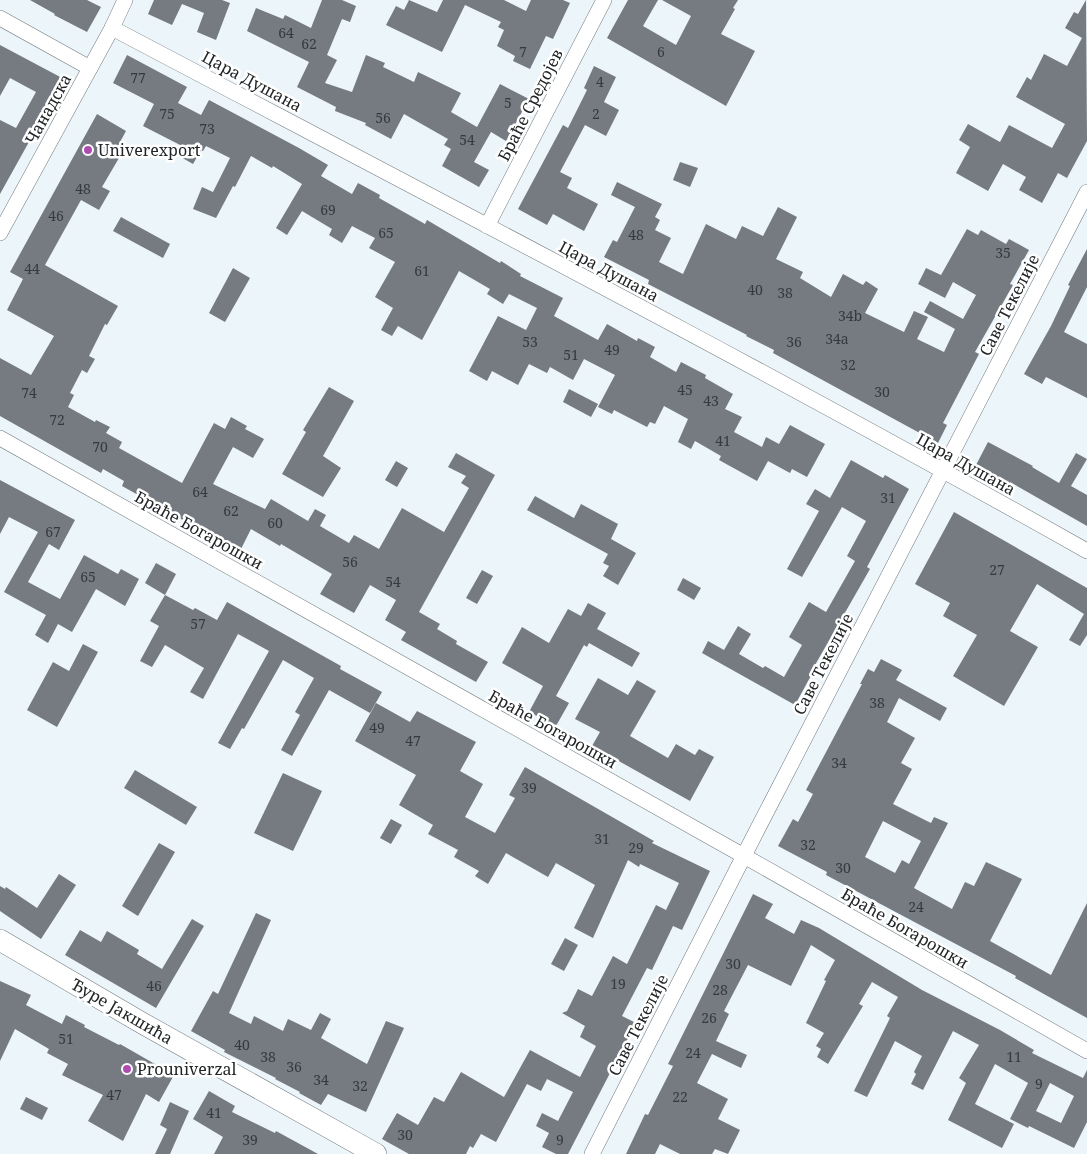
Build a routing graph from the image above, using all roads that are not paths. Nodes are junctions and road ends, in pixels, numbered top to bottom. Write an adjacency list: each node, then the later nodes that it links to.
1 (125, 0): 4 (street, Чанадска)
2 (604, 0): 7 (street, Браће Средојев)
3 (0, 18): 5 (street)
4 (112, 28): 5 (street, Чанадска); 7 (street, Цара Душана)
5 (90, 68): 8 (street, Чанадска)
6 (1087, 192): 10 (street, Саве Текелије)
7 (488, 226): 10 (street, Цара Душана)
8 (0, 233)
9 (0, 438): 12 (street, Браће Богарошки)
10 (943, 470): 11 (street, Цара Душана); 12 (street, Саве Текелије)
11 (1087, 551)
12 (744, 856): 14 (street, Браће Богарошки); 16 (street, Саве Текелије)
13 (0, 940): 15 (main road, Ђуре Јакшића)
14 (1087, 1051)
15 (376, 1154)
16 (592, 1154)

